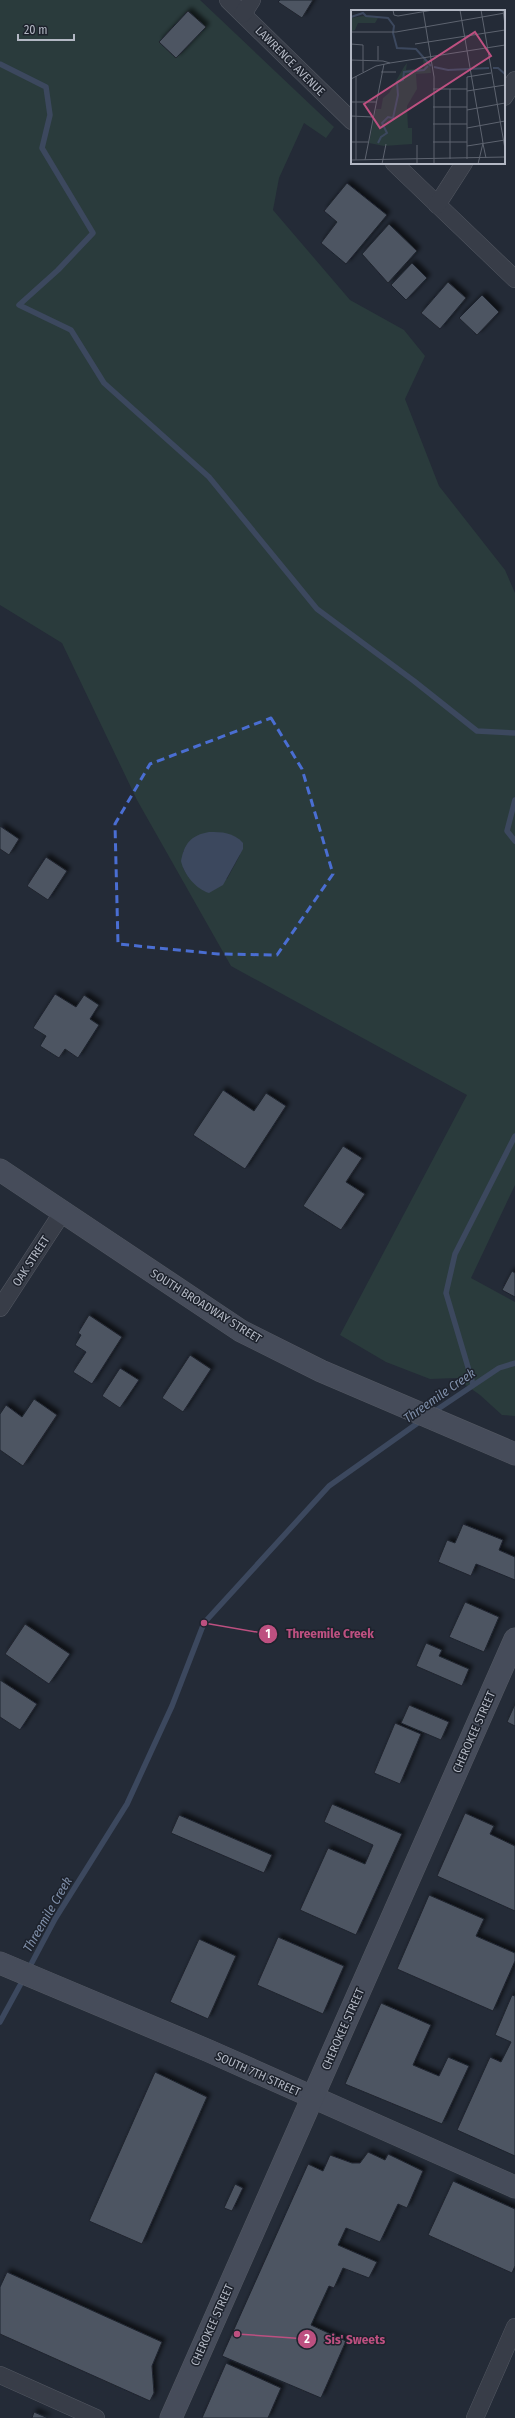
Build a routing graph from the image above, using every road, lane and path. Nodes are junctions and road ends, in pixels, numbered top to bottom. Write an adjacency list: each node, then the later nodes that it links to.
1 (228, 0): 3 (street, LAWRENCE AVENUE)
2 (252, 0): 3 (street)
3 (243, 14): 6 (street, LAWRENCE AVENUE)
4 (515, 80): 5 (street)
5 (505, 95)
6 (351, 121)
7 (395, 164): 9 (street)
8 (463, 164): 9 (street)
9 (437, 205): 10 (street)
10 (515, 279)
11 (0, 1170): 12 (street, SOUTH BROADWAY STREET)
12 (62, 1213): 13 (street, OAK STREET); 14 (street, SOUTH BROADWAY STREET)
13 (0, 1308)
14 (515, 1454)
15 (515, 1640): 17 (street, CHEROKEE STREET)
16 (0, 1963): 17 (street, SOUTH 7TH STREET)
17 (312, 2098): 18 (street, SOUTH 7TH STREET); 22 (street, CHEROKEE STREET)
18 (515, 2187)
19 (515, 2327): 23 (street)
20 (0, 2375): 21 (street)
21 (96, 2418)
22 (171, 2418)
23 (475, 2418)

